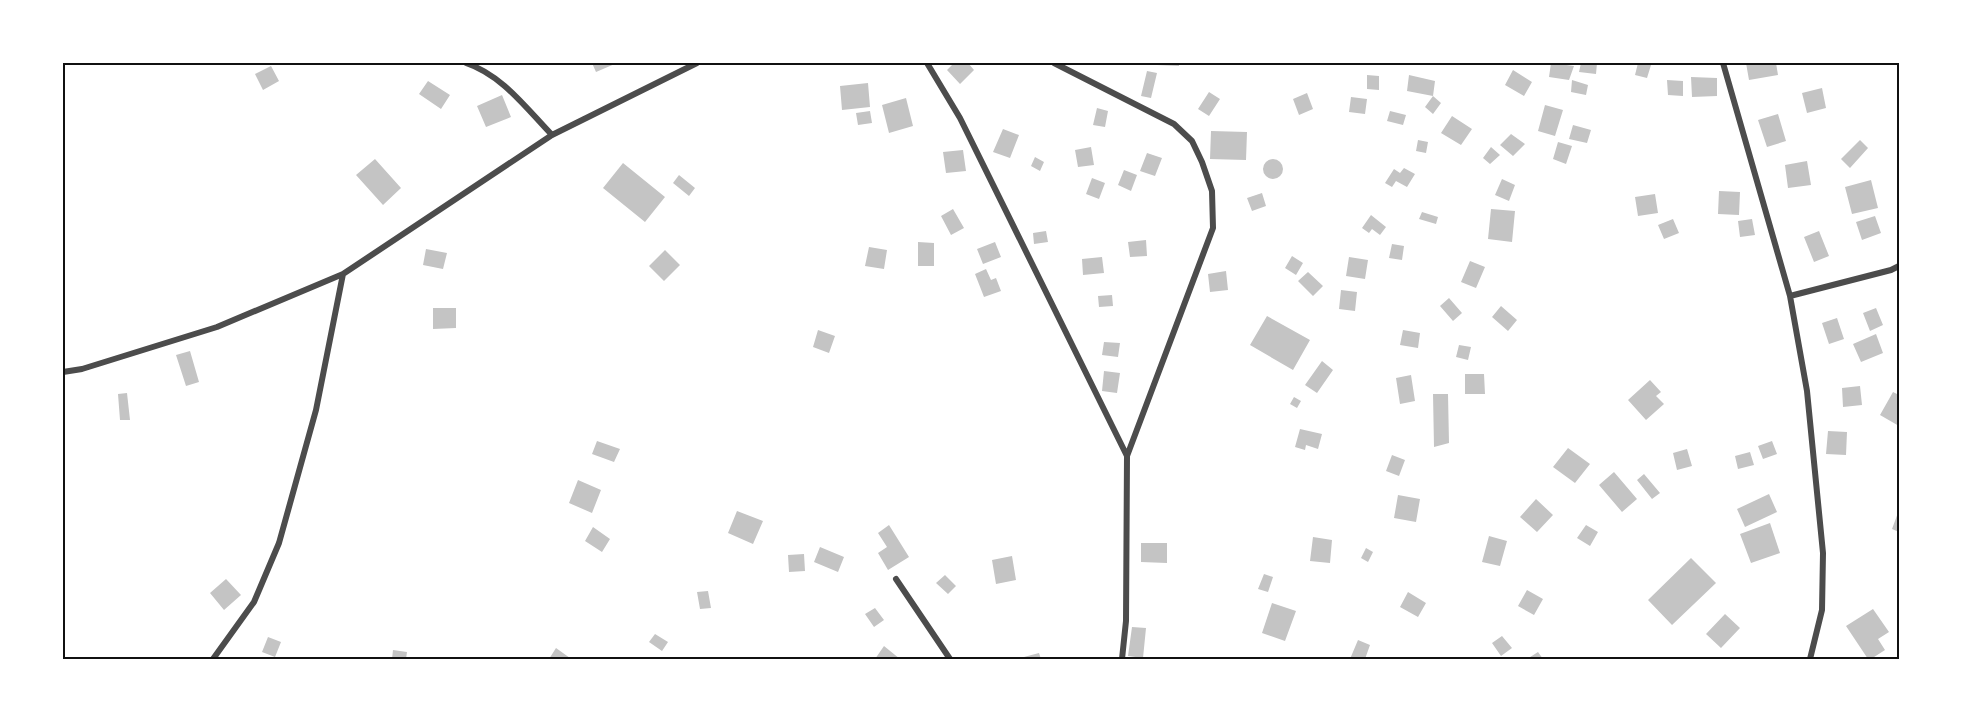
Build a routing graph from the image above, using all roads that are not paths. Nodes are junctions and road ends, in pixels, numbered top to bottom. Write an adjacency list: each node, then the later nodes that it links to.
1 (466, 63): 6 (street)
2 (697, 63): 6 (street)
3 (927, 63): 11 (street)
4 (1054, 63): 11 (street)
5 (1723, 63): 9 (street)
6 (552, 135): 8 (street)
7 (1899, 266): 9 (street)
8 (343, 274): 10 (street); 13 (street)
9 (1790, 296): 16 (street)
10 (63, 372)
11 (1127, 456): 15 (street)
12 (896, 579): 14 (street)
13 (213, 659)
14 (950, 659)
15 (1122, 659)
16 (1810, 659)

